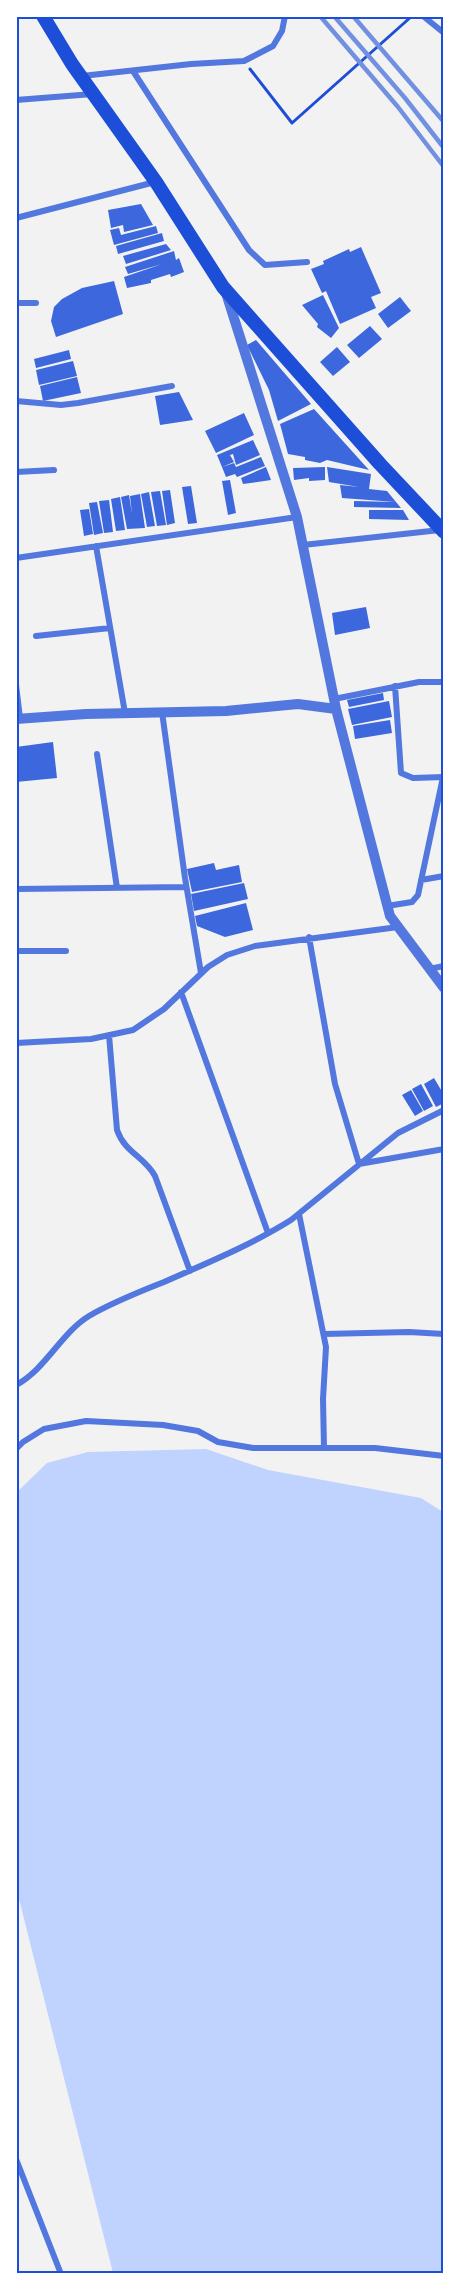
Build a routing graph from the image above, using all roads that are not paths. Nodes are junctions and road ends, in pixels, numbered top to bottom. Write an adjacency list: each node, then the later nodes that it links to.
1 (44, 16): 6 (main road)
2 (285, 16): 5 (street)
3 (423, 16): 4 (street)
4 (444, 33)
5 (133, 70): 6 (street); 11 (street)
6 (81, 76): 7 (main road)
7 (93, 94): 8 (street); 9 (main road)
8 (16, 100)
9 (156, 182): 10 (street); 12 (main road)
10 (16, 218)
11 (307, 262)
12 (224, 287): 19 (street); 20 (main road)
13 (16, 303): 14 (street)
14 (36, 303)
15 (172, 386): 16 (street)
16 (16, 401)
17 (54, 470): 18 (street)
18 (16, 472)
19 (297, 517): 21 (street); 22 (street)
20 (443, 531): 21 (street)
21 (303, 545): 29 (street)
22 (96, 546): 23 (street); 24 (street)
23 (16, 558)
24 (110, 628): 25 (street); 31 (street)
25 (36, 636)
26 (444, 682): 28 (street)
27 (16, 686): 32 (street)
28 (395, 686): 29 (street); 34 (street)
29 (335, 704): 30 (street); 40 (street)
30 (162, 712): 31 (street); 37 (street)
31 (125, 713): 32 (street)
32 (18, 718)
33 (98, 754): 38 (street)
34 (443, 777): 36 (street)
35 (444, 876): 36 (street)
36 (421, 880): 40 (street)
37 (186, 887): 38 (street); 47 (street)
38 (117, 888): 39 (street)
39 (16, 889)
40 (387, 906): 41 (street)
41 (398, 927): 42 (street); 46 (street)
42 (309, 937): 47 (street); 54 (street)
43 (16, 951): 44 (street)
44 (66, 951)
45 (444, 966): 46 (street)
46 (429, 969): 48 (street)
47 (201, 974): 49 (street)
48 (444, 988)
49 (181, 992): 50 (street); 56 (street)
50 (109, 1035): 51 (street); 57 (street)
51 (16, 1043)
52 (444, 1110): 54 (street)
53 (444, 1149): 54 (street)
54 (358, 1164): 55 (street)
55 (299, 1214): 56 (street); 58 (street)
56 (268, 1233): 57 (street)
57 (190, 1271): 60 (street)
58 (324, 1334): 59 (street); 61 (street)
59 (444, 1334)
60 (16, 1385)
61 (324, 1448): 62 (street); 63 (street)
62 (16, 1449)
63 (444, 1456)
64 (16, 2158): 65 (street)
65 (61, 2274)

